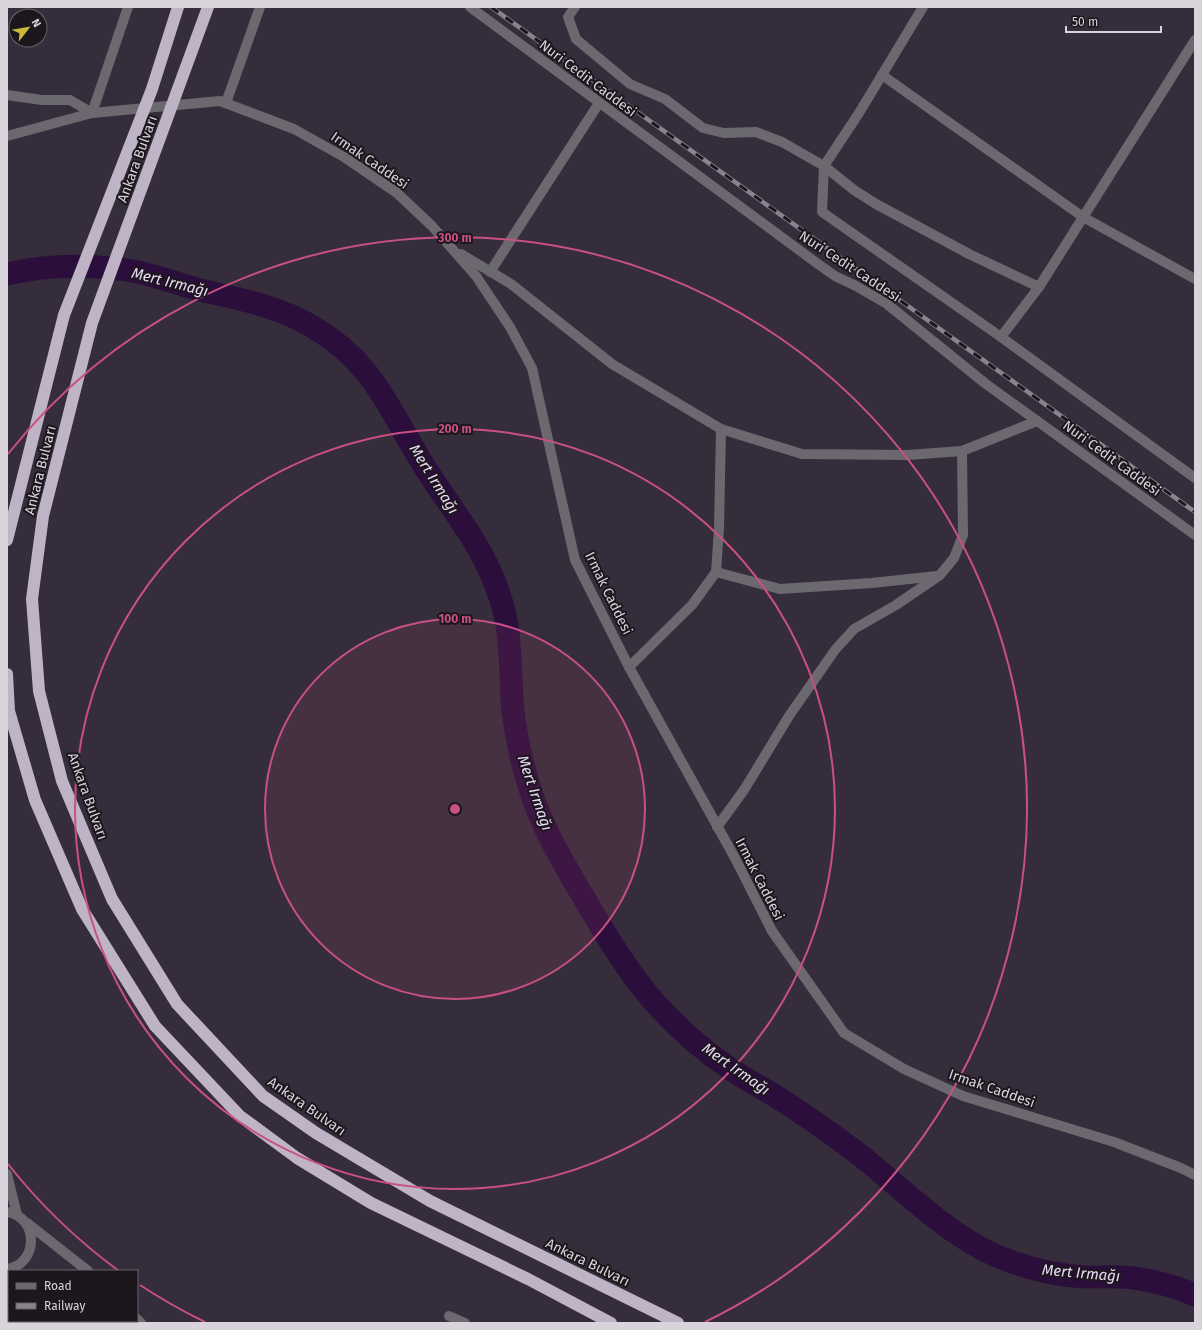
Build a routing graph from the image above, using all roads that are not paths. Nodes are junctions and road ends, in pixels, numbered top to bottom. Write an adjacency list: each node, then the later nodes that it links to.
1 (128, 7): 13 (street)
2 (178, 7): 27 (highway, Ankara Bulvarı)
3 (208, 7): 42 (highway, Ankara Bulvarı)
4 (260, 7): 11 (street)
5 (470, 7): 12 (street, Nuri Cedit Caddesi)
6 (575, 7): 15 (street)
7 (923, 7): 9 (street)
8 (1195, 40): 16 (street)
9 (882, 75): 15 (street); 16 (street)
10 (7, 95): 13 (street)
11 (226, 103): 13 (street, Irmak Caddesi); 17 (street, Irmak Caddesi)
12 (599, 104): 18 (street); 22 (street, Nuri Cedit Caddesi)
13 (92, 113): 14 (street, Irmak Caddesi)
14 (7, 136)
15 (824, 166): 20 (street); 21 (street)
16 (1083, 217): 19 (street); 20 (street)
17 (452, 249): 18 (street); 30 (street, Irmak Caddesi)
18 (490, 272): 23 (street)
19 (1195, 279)
20 (1039, 287): 21 (street)
21 (1001, 337): 25 (street)
22 (1037, 421): 24 (street); 26 (street, Nuri Cedit Caddesi)
23 (721, 429): 24 (street); 28 (street)
24 (962, 451): 29 (street)
25 (1195, 478)
26 (1195, 535)
27 (7, 540)
28 (716, 572): 29 (street); 30 (street)
29 (940, 575): 32 (street)
30 (629, 667): 32 (street, Irmak Caddesi)
31 (7, 674): 41 (highway)
32 (717, 827): 34 (street, Irmak Caddesi)
33 (7, 1174): 36 (street)
34 (1195, 1175)
35 (7, 1212): 36 (street)
36 (21, 1218): 37 (street); 38 (street)
37 (12, 1270)
38 (87, 1270)
39 (449, 1316): 40 (street)
40 (465, 1323)
41 (611, 1323)
42 (678, 1323)

